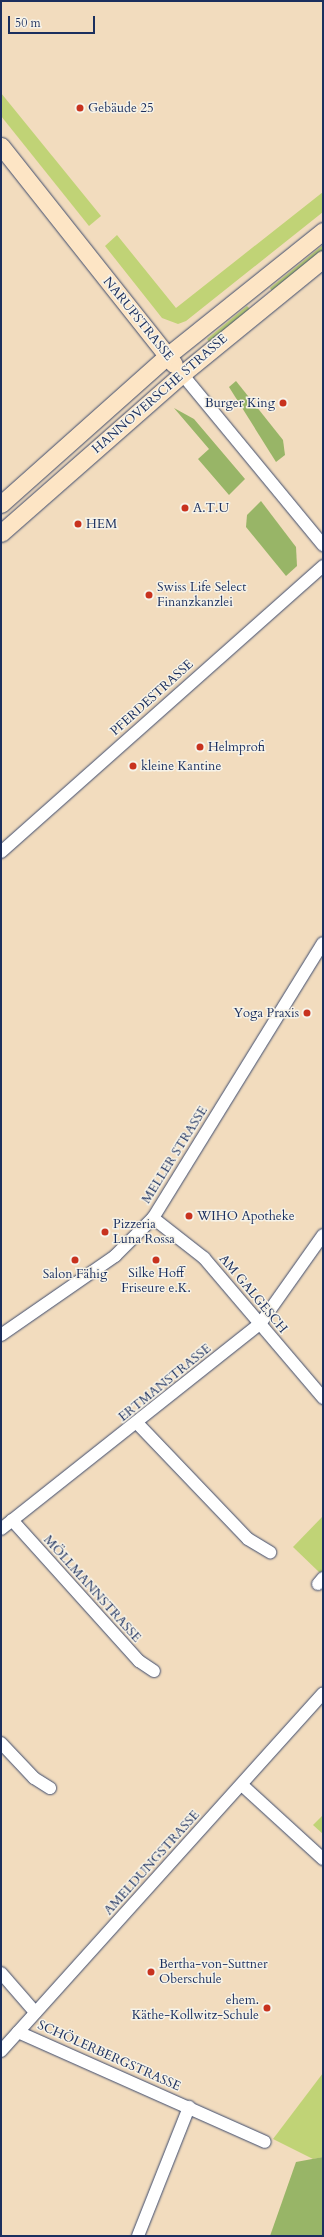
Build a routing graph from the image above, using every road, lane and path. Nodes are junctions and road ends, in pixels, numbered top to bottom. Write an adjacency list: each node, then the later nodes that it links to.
1 (1, 146): 4 (main road, NARUPSTRASSE)
2 (323, 232): 4 (main road, HANNOVERSCHE STRASSE)
3 (323, 259): 5 (main road, HANNOVERSCHE STRASSE)
4 (167, 356): 5 (main road, NARUPSTRASSE); 6 (main road, HANNOVERSCHE STRASSE)
5 (182, 374): 7 (main road, HANNOVERSCHE STRASSE); 8 (street, NARUPSTRASSE)
6 (1, 504)
7 (1, 533)
8 (323, 545)
9 (323, 566): 10 (street, PFERDESTRASSE)
10 (1, 852)
11 (323, 943): 12 (street, MELLER STRASSE)
12 (153, 1218): 14 (street, AM GALGESCH); 15 (street, MELLER STRASSE)
13 (323, 1235): 14 (street, ERTMANSTRASSE)
14 (260, 1324): 16 (street, AM GALGESCH); 17 (street, ERTMANSTRASSE)
15 (1, 1335)
16 (323, 1398)
17 (138, 1424): 18 (street, ERTMANSTRASSE); 20 (street)
18 (12, 1520): 19 (street, ERTMANSTRASSE); 21 (street, MÖLLMANNSTRASSE)
19 (1, 1529)
20 (270, 1552)
21 (154, 1670)
22 (323, 1694): 24 (street, AMELDUNGSTRASSE)
23 (1, 1743): 25 (street)
24 (242, 1785): 26 (street); 28 (street, AMELDUNGSTRASSE)
25 (50, 1788)
26 (323, 1859)
27 (1, 1973): 28 (street)
28 (35, 2012): 29 (street, AMELDUNGSTRASSE)
29 (18, 2032): 30 (street, AMELDUNGSTRASSE); 31 (street, SCHÖLERBERGSTRASSE)
30 (1, 2051)
31 (189, 2107): 32 (street, SCHÖLERBERGSTRASSE); 33 (street, SCHÖLERBERGSTRASSE)
32 (265, 2142)
33 (138, 2236)

